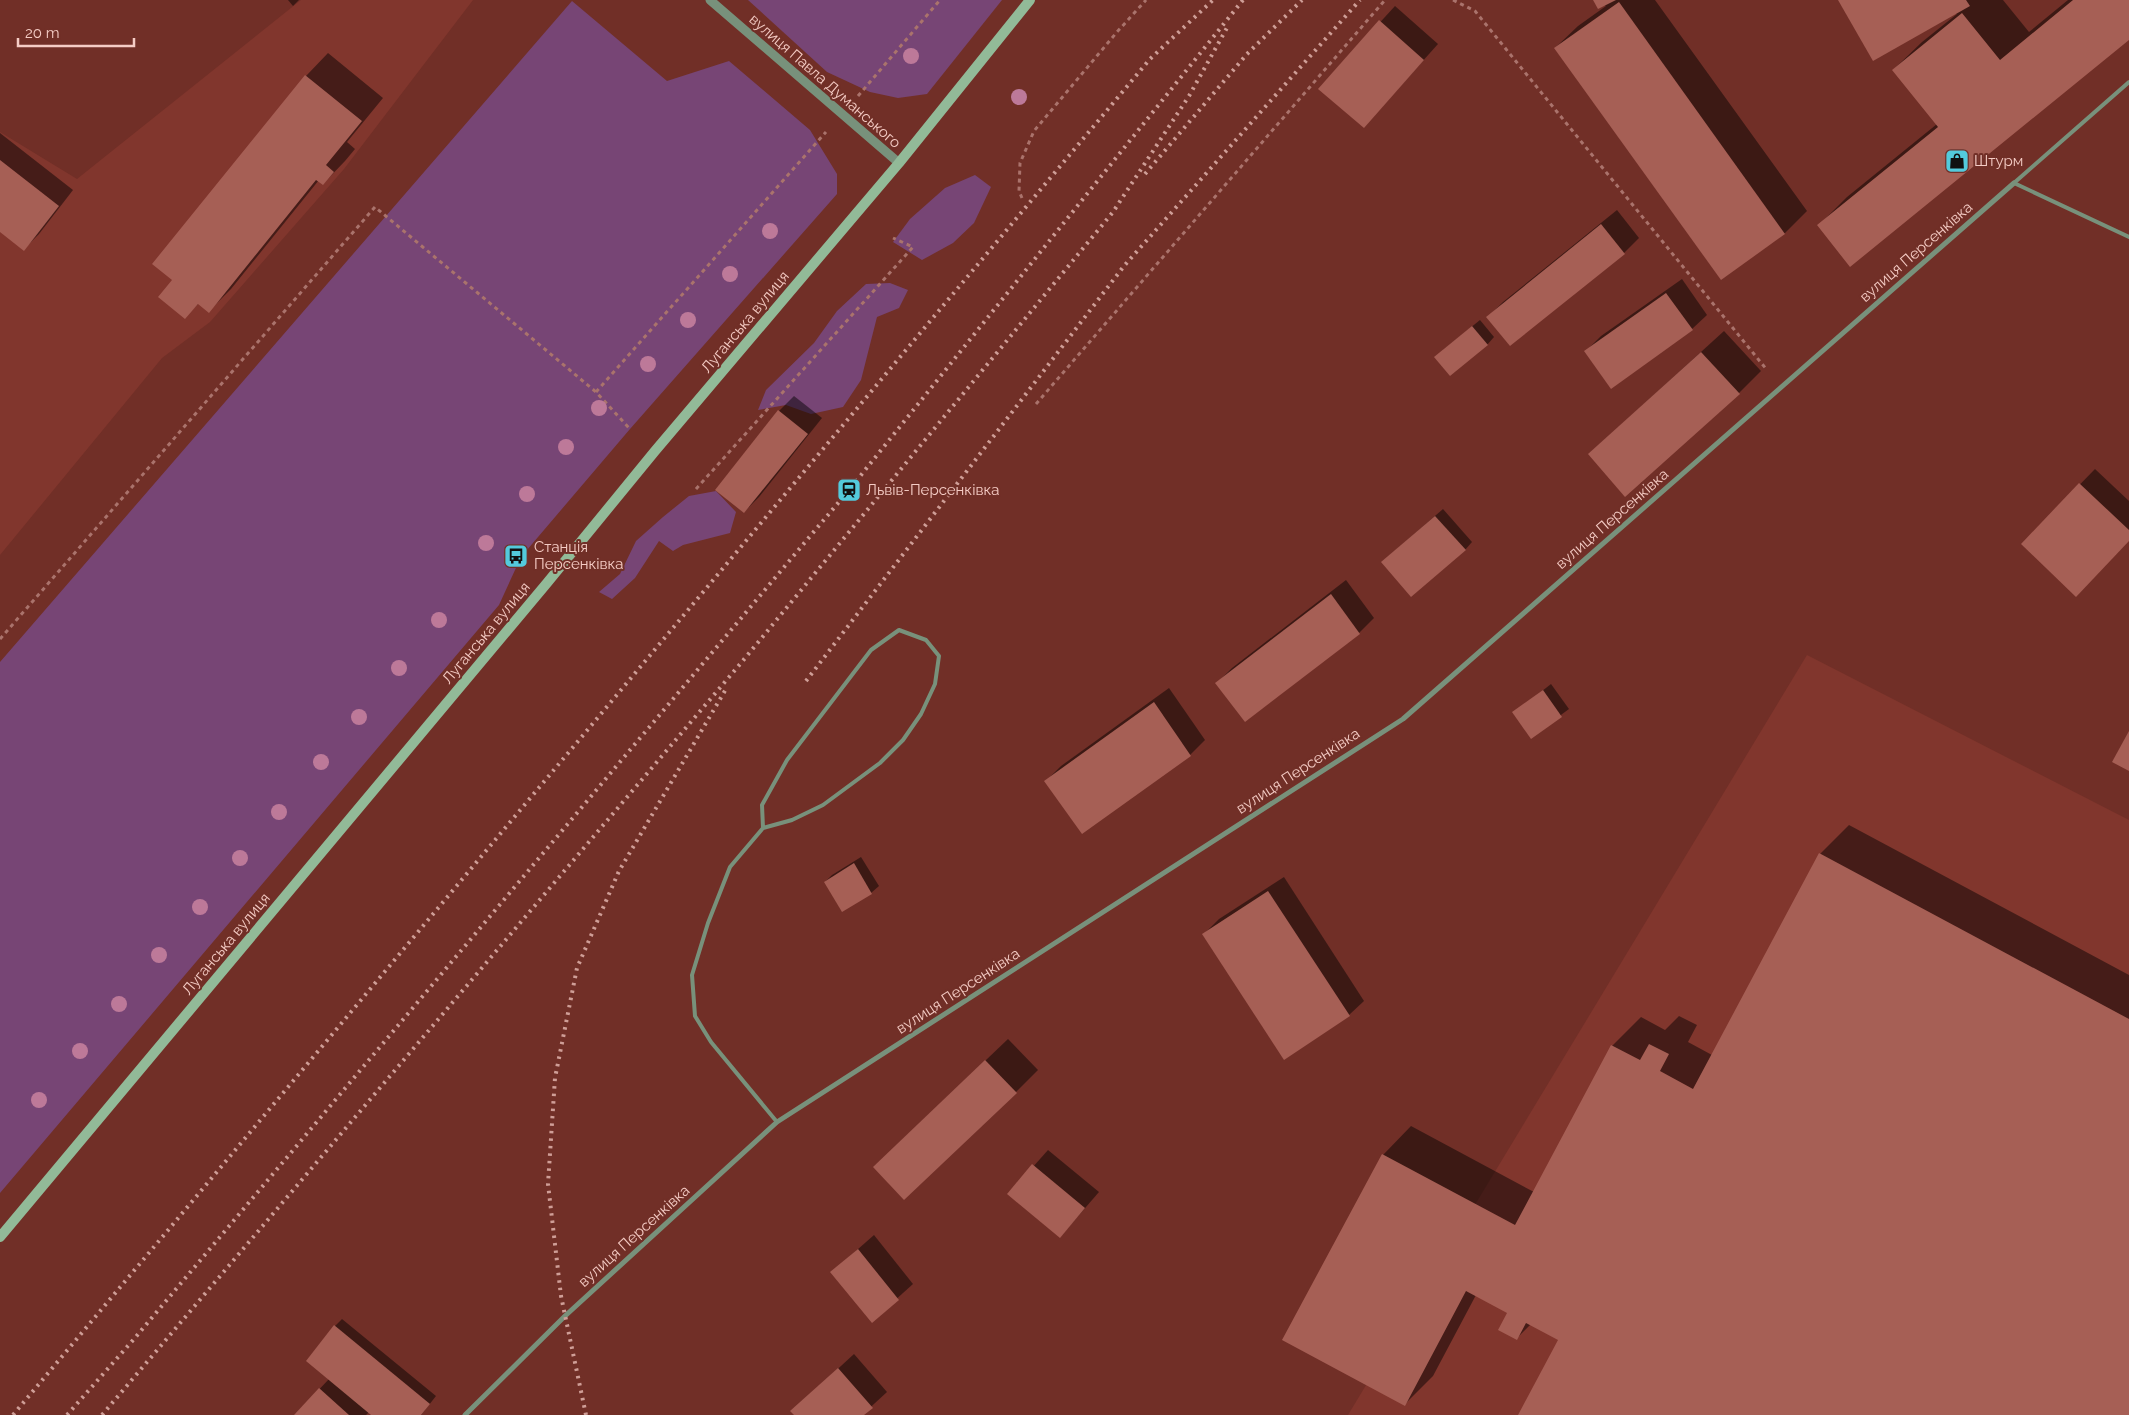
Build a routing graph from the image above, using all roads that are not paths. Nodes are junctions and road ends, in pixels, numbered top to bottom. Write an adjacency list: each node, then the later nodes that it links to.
1 (710, 0): 4 (street, вулиця Павла Думанського)
2 (1030, 0): 4 (main road, Луганська вулиця)
3 (2129, 82): 5 (lane)
4 (899, 163): 9 (main road, Луганська вулиця)
5 (2014, 183): 6 (lane); 8 (street, вулиця Персенківка)
6 (2129, 237)
7 (763, 828): 7 (lane); 8 (lane)
8 (777, 1122): 10 (street, вулиця Персенківка)
9 (0, 1237)
10 (465, 1415)

